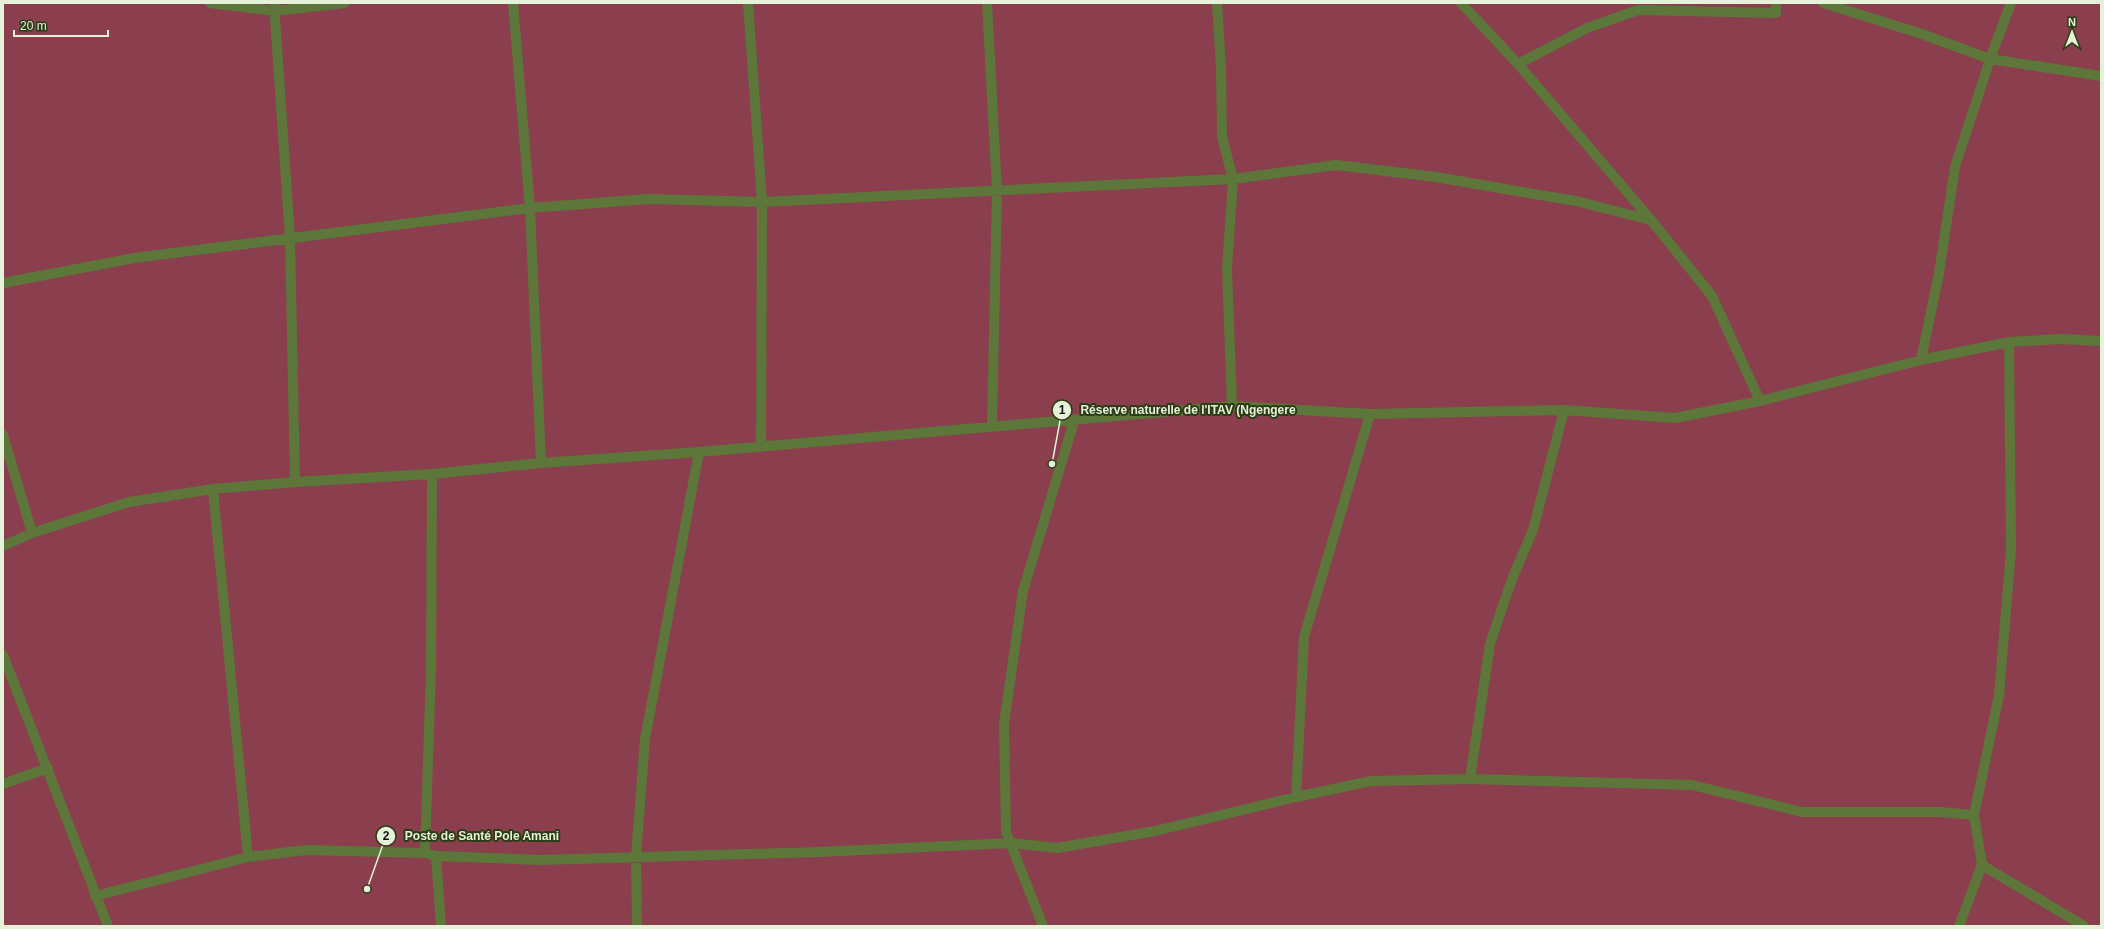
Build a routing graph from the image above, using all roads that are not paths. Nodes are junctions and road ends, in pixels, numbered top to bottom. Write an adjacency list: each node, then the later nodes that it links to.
1 (210, 3): 11 (street)
2 (345, 3): 11 (street)
3 (514, 3): 18 (street)
4 (748, 3): 17 (street)
5 (987, 3): 16 (street)
6 (1217, 3): 15 (street)
7 (1461, 3): 13 (street)
8 (1776, 3): 13 (street)
9 (1823, 3): 12 (street)
10 (2011, 3): 12 (street)
11 (274, 7): 20 (street)
12 (1990, 59): 14 (street); 24 (street)
13 (1518, 64): 19 (street)
14 (2101, 76)
15 (1233, 179): 16 (street); 19 (street); 26 (street)
16 (997, 191): 17 (street); 30 (street)
17 (762, 202): 18 (street); 32 (street)
18 (530, 208): 20 (street); 34 (street)
19 (1652, 220): 25 (street)
20 (290, 238): 21 (street); 36 (street)
21 (3, 283)
22 (2101, 341): 23 (street)
23 (2009, 342): 24 (street); 45 (street)
24 (1921, 360): 25 (street)
25 (1760, 401): 27 (street)
26 (1232, 406): 28 (street); 29 (street)
27 (1564, 410): 28 (street); 42 (street)
28 (1370, 414): 44 (street)
29 (1074, 421): 30 (street); 46 (street)
30 (992, 426): 32 (street)
31 (3, 435): 38 (street)
32 (761, 447): 33 (street)
33 (698, 452): 34 (street); 49 (street)
34 (541, 463): 35 (street)
35 (432, 474): 36 (street); 47 (street)
36 (295, 482): 37 (street)
37 (213, 489): 38 (street); 50 (street)
38 (32, 533): 39 (street)
39 (3, 546)
40 (3, 655): 41 (street)
41 (48, 768): 43 (street); 52 (street)
42 (1470, 779): 44 (street); 45 (street)
43 (3, 784)
44 (1296, 797): 46 (street)
45 (1974, 815): 51 (street)
46 (1012, 843): 49 (street); 56 (street)
47 (425, 854): 48 (street); 50 (street)
48 (436, 856): 49 (street); 54 (street)
49 (636, 856): 55 (street)
50 (248, 857): 52 (street)
51 (1982, 865): 57 (street); 58 (street)
52 (95, 896): 53 (street)
53 (104, 925)
54 (441, 926)
55 (637, 926)
56 (1043, 926)
57 (1959, 926)
58 (2084, 926)

